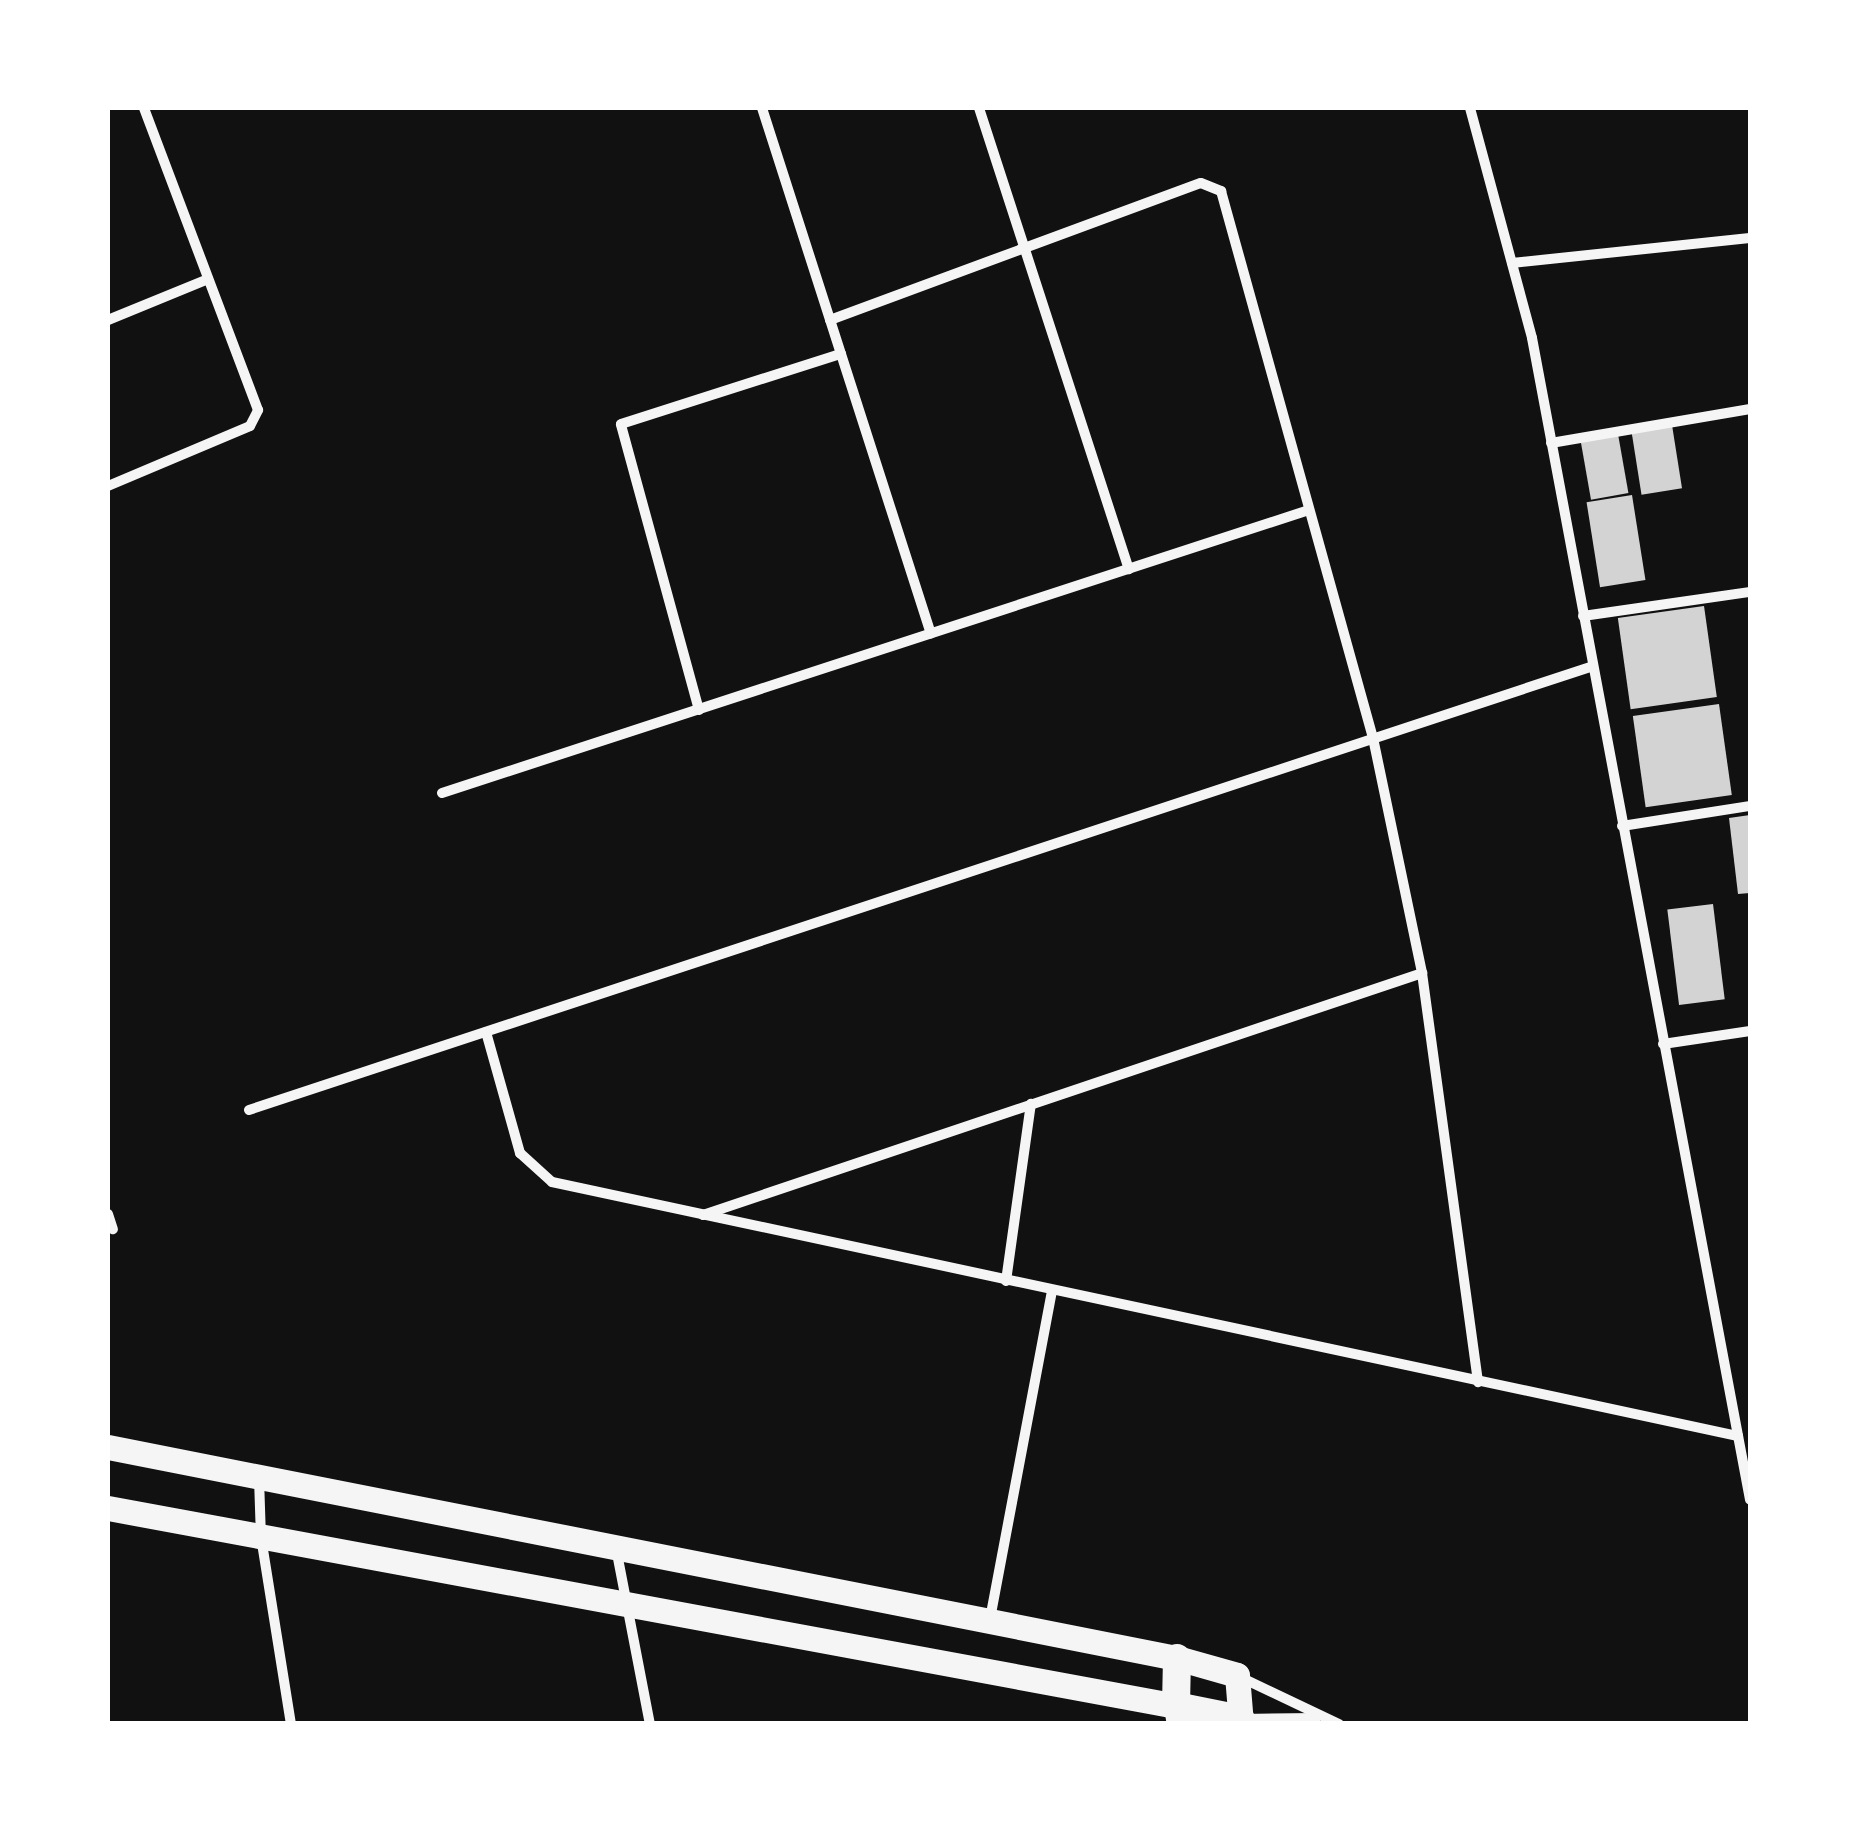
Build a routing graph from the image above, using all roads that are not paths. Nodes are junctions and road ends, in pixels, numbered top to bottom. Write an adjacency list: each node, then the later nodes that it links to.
1 (144, 108): 8 (street)
2 (762, 108): 10 (street)
3 (979, 108): 6 (street)
4 (1470, 108): 7 (street)
5 (1750, 238): 7 (street)
6 (1023, 246): 10 (street); 15 (street); 16 (street)
7 (1512, 263): 13 (street)
8 (208, 279): 9 (street); 14 (street)
9 (108, 320)
10 (830, 320): 11 (street)
11 (841, 354): 19 (street); 21 (street)
12 (1750, 409): 13 (street)
13 (1551, 443): 18 (street)
14 (108, 486)
15 (1309, 510): 16 (street); 22 (street)
16 (1129, 570): 19 (street)
17 (1750, 592): 18 (street)
18 (1583, 616): 20 (street)
19 (931, 634): 21 (street)
20 (1592, 666): 22 (street); 25 (street)
21 (699, 710): 23 (street)
22 (1372, 738): 26 (street); 28 (street)
23 (442, 793)
24 (1750, 806): 25 (street)
25 (1622, 826): 29 (street)
26 (1422, 973): 30 (street); 37 (street)
27 (1750, 1031): 29 (street)
28 (486, 1032): 31 (street); 33 (street)
29 (1663, 1044): 38 (street)
30 (1030, 1104): 33 (street); 35 (street)
31 (249, 1110)
32 (108, 1214): 34 (street)
33 (702, 1215): 35 (street)
34 (112, 1229)
35 (1006, 1281): 36 (street)
36 (1052, 1291): 37 (street); 46 (street)
37 (1478, 1382): 38 (street)
38 (1738, 1436): 41 (street)
39 (108, 1447): 40 (main road)
40 (260, 1477): 43 (street); 44 (main road)
41 (1750, 1500)
42 (108, 1508): 43 (main road)
43 (261, 1536): 45 (main road); 52 (street)
44 (616, 1547): 45 (street); 46 (main road)
45 (624, 1604): 49 (main road); 53 (street)
46 (990, 1622): 47 (main road)
47 (1177, 1658): 48 (main road); 49 (highway)
48 (1237, 1675): 50 (street); 51 (main road)
49 (1178, 1715): 51 (highway)
50 (1322, 1718): 51 (street); 54 (street)
51 (1241, 1721)
52 (290, 1724)
53 (650, 1724)
54 (1338, 1724)

